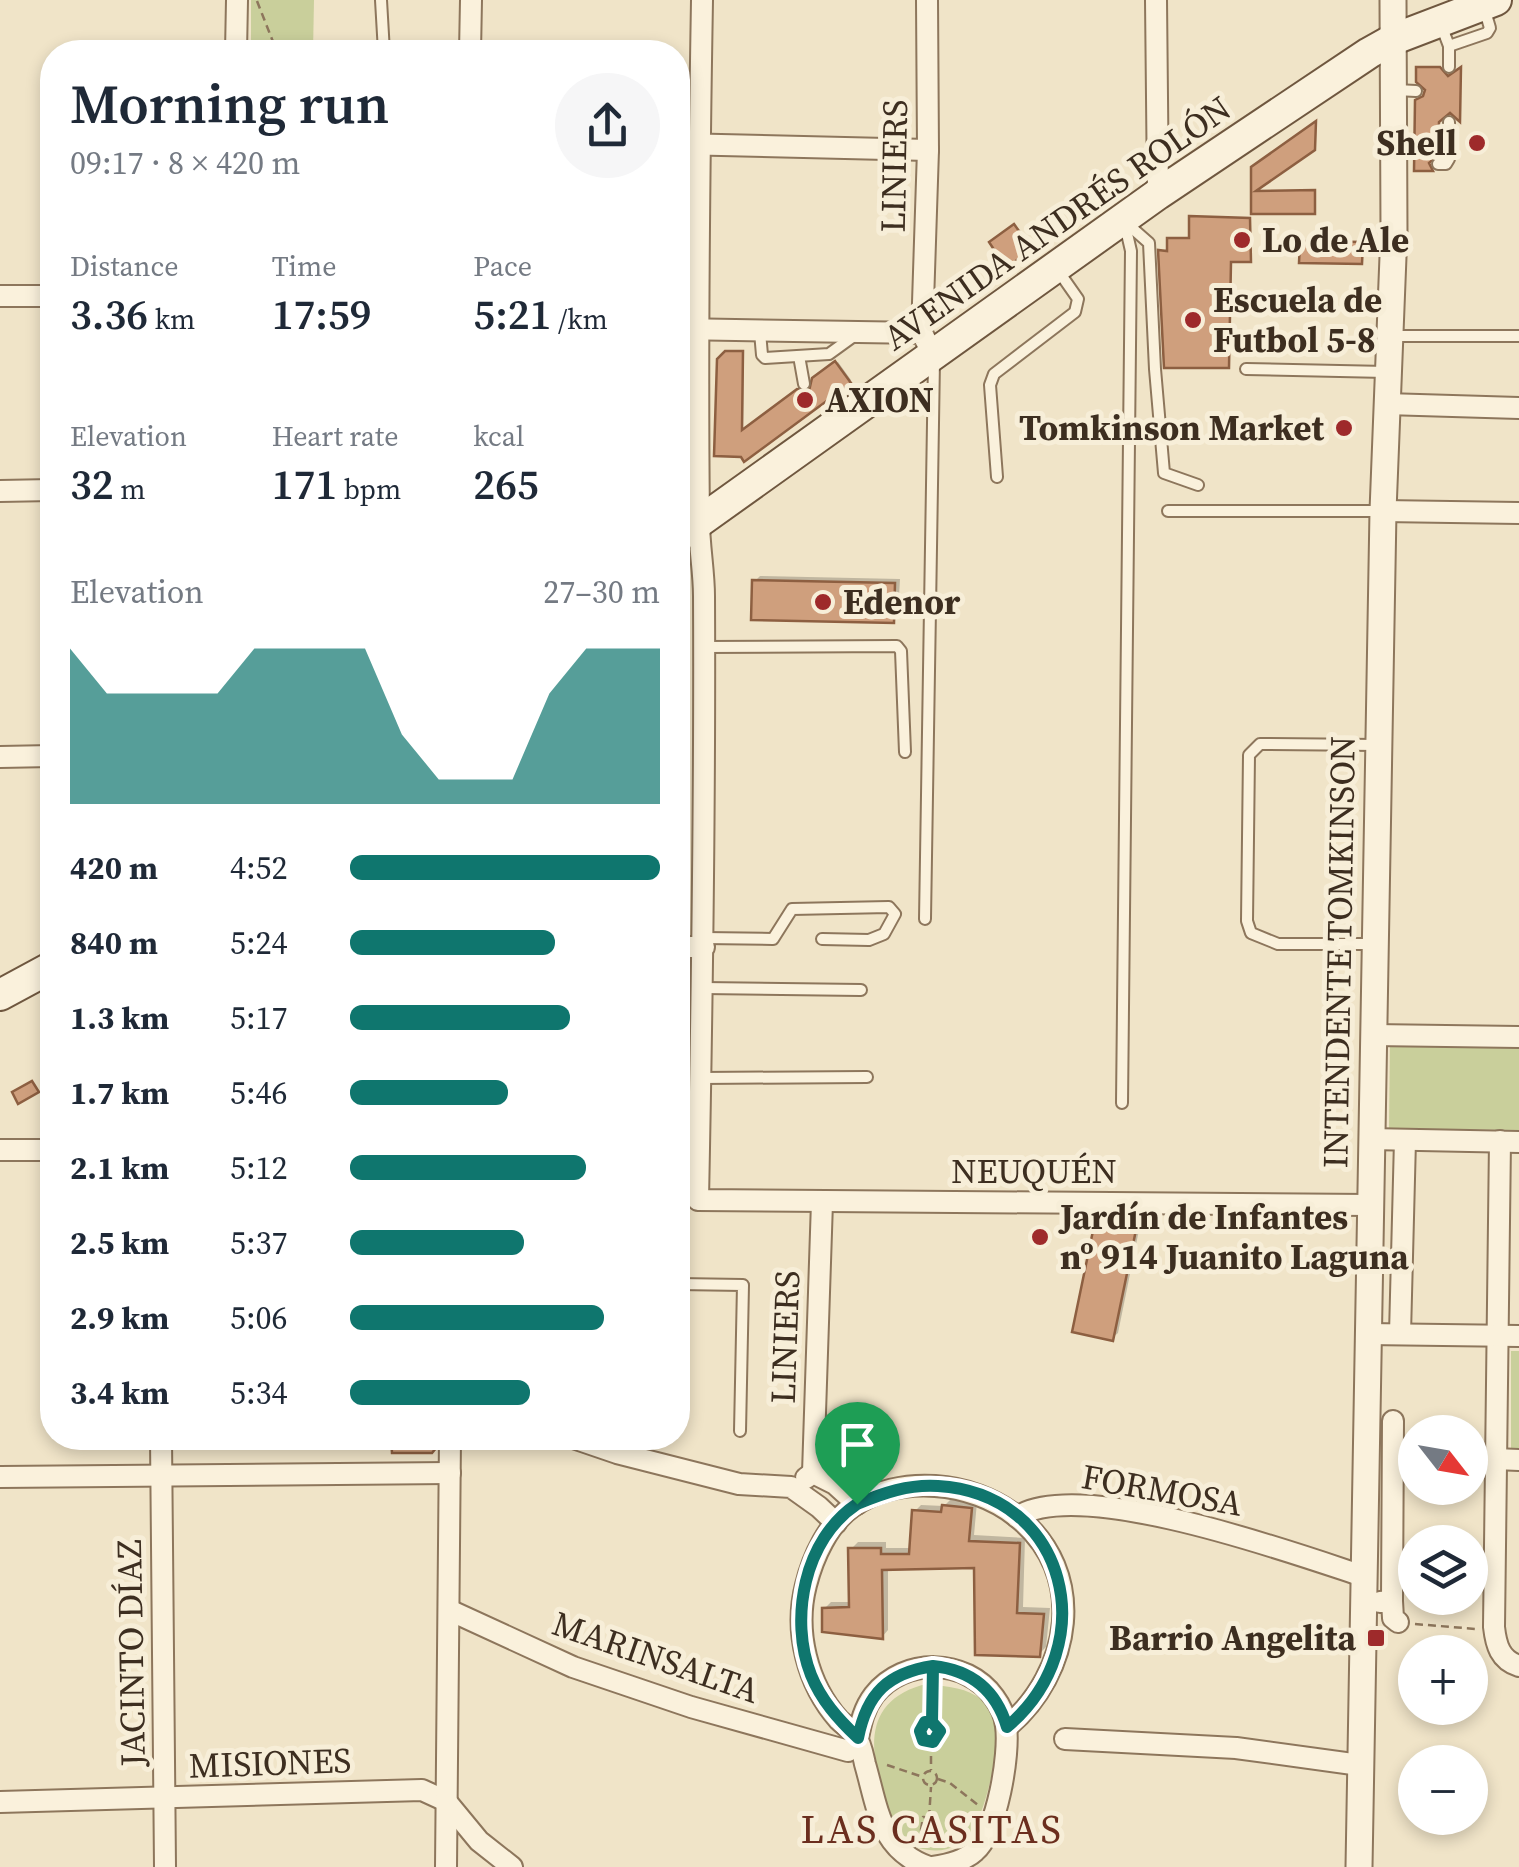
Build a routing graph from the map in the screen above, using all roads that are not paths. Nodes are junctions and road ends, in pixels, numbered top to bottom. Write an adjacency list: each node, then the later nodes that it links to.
1 (237, 0): 12 (street)
2 (382, 0): 13 (lane)
3 (471, 0): 14 (street)
4 (702, 0): 18 (street)
5 (928, 0): 19 (street, LINIERS)
6 (1156, 0): 21 (street)
7 (1394, 0): 11 (street, INTENDENTE TOMKINSON)
8 (1412, 0): 11 (street, INTENDENTE TOMKINSON)
9 (1490, 2): 10 (main road, AVENIDA ANDRÉS ROLÓN)
10 (1444, 34): 11 (main road, AVENIDA ANDRÉS ROLÓN); 15 (lane)
11 (1394, 39): 21 (main road, AVENIDA ANDRÉS ROLÓN); 30 (street, INTENDENTE TOMKINSON)
12 (236, 40)
13 (384, 40)
14 (470, 40)
15 (1449, 67)
16 (1446, 128): 20 (lane)
17 (690, 144): 18 (street)
18 (700, 144): 19 (street); 24 (street)
19 (928, 150): 32 (street, LINIERS)
20 (1438, 164)
21 (1158, 194): 22 (main road, AVENIDA ANDRÉS ROLÓN)
22 (1124, 220): 23 (main road, AVENIDA ANDRÉS ROLÓN); 41 (lane); 70 (lane)
23 (1057, 268): 32 (main road, AVENIDA ANDRÉS ROLÓN); 40 (lane)
24 (690, 287)
25 (0, 296): 26 (street)
26 (40, 296)
27 (690, 330): 28 (street)
28 (760, 332): 29 (street); 33 (lane)
29 (858, 333): 32 (street); 33 (lane)
30 (1388, 336): 31 (lane); 36 (street, INTENDENTE TOMKINSON)
31 (1519, 336)
32 (928, 344): 50 (main road, AVENIDA ANDRÉS ROLÓN); 57 (lane)
33 (799, 356): 37 (lane)
34 (690, 364): 43 (street)
35 (1246, 369): 36 (lane)
36 (1387, 372): 38 (street, INTENDENTE TOMKINSON)
37 (804, 384)
38 (1386, 404): 39 (street); 47 (street, INTENDENTE TOMKINSON)
39 (1519, 408)
40 (997, 476)
41 (1198, 485)
42 (690, 487): 43 (lane)
43 (701, 487): 49 (street)
44 (40, 490): 45 (street)
45 (0, 491)
46 (1168, 510): 47 (lane)
47 (1383, 512): 48 (street); 53 (street, INTENDENTE TOMKINSON)
48 (1519, 513)
49 (690, 523)
50 (690, 528)
51 (690, 536): 52 (street)
52 (704, 647): 54 (lane); 59 (street)
53 (1379, 745): 60 (street, INTENDENTE TOMKINSON); 60 (lane)
54 (905, 752)
55 (40, 756): 56 (street)
56 (0, 757)
57 (925, 919)
58 (822, 939): 59 (lane)
59 (704, 942): 61 (street); 63 (street)
60 (1375, 944): 66 (street, INTENDENTE TOMKINSON)
61 (690, 945)
62 (40, 973): 65 (main road)
63 (702, 988): 64 (lane); 69 (street)
64 (861, 990)
65 (0, 995)
66 (1373, 1035): 67 (street); 73 (street, INTENDENTE TOMKINSON)
67 (1519, 1037)
68 (867, 1077): 69 (lane)
69 (700, 1078): 72 (street)
70 (1122, 1104)
71 (690, 1140): 72 (street)
72 (699, 1140): 78 (street, NEUQUÉN)
73 (1370, 1140): 74 (street); 79 (street, INTENDENTE TOMKINSON)
74 (1405, 1140): 75 (street); 82 (street)
75 (1510, 1141): 83 (street)
76 (0, 1150): 77 (street)
77 (40, 1150)
78 (822, 1202): 79 (street, NEUQUÉN); 92 (street, LINIERS)
79 (1369, 1205): 81 (street, INTENDENTE TOMKINSON)
80 (690, 1284): 85 (lane)
81 (1367, 1334): 82 (street); 99 (street, INTENDENTE TOMKINSON)
82 (1400, 1334): 83 (street)
83 (1509, 1336): 89 (street)
84 (1392, 1421): 100 (street)
85 (740, 1431)
86 (162, 1450): 93 (street, JACINTO DÍAZ)
87 (450, 1450): 91 (street)
88 (634, 1450): 95 (street)
89 (1495, 1460): 90 (street); 104 (street)
90 (1519, 1460)
91 (450, 1473): 93 (street); 102 (street)
92 (813, 1473): 95 (street); 96 (street)
93 (162, 1475): 94 (street); 109 (street, JACINTO DÍAZ)
94 (0, 1476)
95 (791, 1488): 98 (street)
96 (857, 1504): 97 (street); 98 (street)
97 (1018, 1517): 99 (street, FORMOSA); 105 (street)
98 (836, 1524): 107 (street)
99 (1364, 1576): 101 (street, INTENDENTE TOMKINSON)
100 (1392, 1601): 101 (street); 103 (street)
101 (1363, 1603): 108 (street, INTENDENTE TOMKINSON)
102 (448, 1610): 107 (street, MARINSALTA); 110 (street)
103 (1398, 1622)
104 (1519, 1666)
105 (1007, 1727): 107 (street); 115 (street)
106 (1064, 1739): 108 (street)
107 (855, 1745): 115 (street)
108 (1360, 1765): 116 (street, INTENDENTE TOMKINSON)
109 (165, 1798): 110 (street, MISIONES); 111 (street, MISIONES); 112 (street, JACINTO DÍAZ)
110 (446, 1801): 113 (street); 114 (street)
111 (0, 1802)
112 (165, 1867)
113 (446, 1867)
114 (512, 1867)
115 (931, 1867)
116 (1359, 1867)

